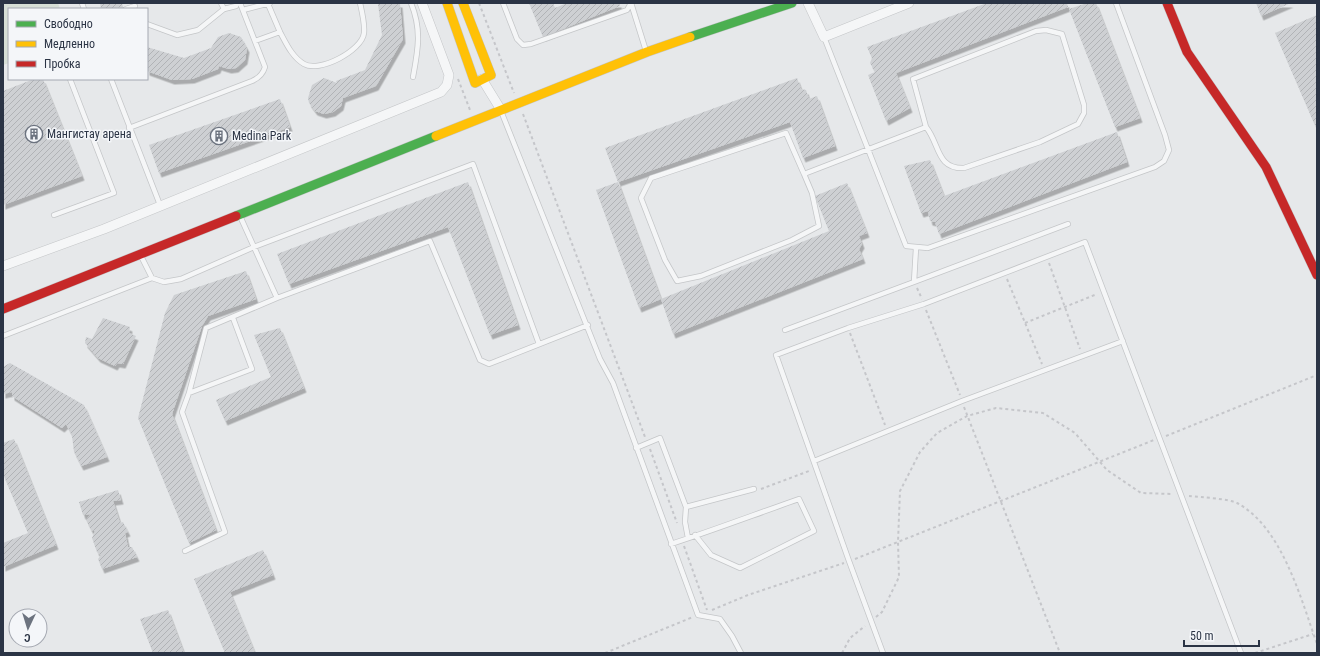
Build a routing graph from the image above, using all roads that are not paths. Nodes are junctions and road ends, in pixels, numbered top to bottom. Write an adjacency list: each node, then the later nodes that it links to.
1 (221, 3): 16 (lane)
2 (239, 3): 16 (lane); 17 (lane)
3 (269, 3): 17 (lane); 19 (lane)
4 (361, 3): 19 (lane)
5 (411, 3): 23 (lane)
6 (424, 3): 32 (street)
7 (447, 3): 24 (street)
8 (463, 3): 24 (street)
9 (503, 3): 10 (lane)
10 (631, 3): 22 (lane)
11 (792, 3): 22 (street)
12 (808, 3): 20 (street)
13 (910, 3): 20 (street)
14 (1116, 3): 37 (lane)
15 (1167, 3): 40 (street)
16 (224, 9): 18 (lane)
17 (243, 10): 21 (lane)
18 (148, 24)
19 (280, 32): 21 (lane)
20 (824, 37): 30 (lane)
21 (256, 41): 29 (lane)
22 (646, 52): 27 (street)
23 (413, 77)
24 (482, 79): 27 (street)
25 (70, 80): 34 (lane)
26 (111, 80): 29 (lane)
27 (501, 110): 33 (street); 46 (lane)
28 (926, 127): 28 (lane); 30 (lane)
29 (129, 128): 32 (lane)
30 (868, 151): 31 (lane); 37 (lane)
31 (804, 174): 31 (lane)
32 (160, 205): 39 (street)
33 (240, 214): 36 (lane); 38 (street)
34 (54, 215)
35 (1068, 224): 42 (lane)
36 (254, 247): 41 (lane); 43 (lane); 50 (lane)
37 (916, 248): 42 (lane)
38 (141, 254): 41 (lane); 44 (street)
39 (3, 266)
40 (1317, 275)
41 (152, 278): 48 (lane)
42 (914, 282): 47 (lane)
43 (277, 298): 45 (lane); 50 (lane)
44 (3, 309)
45 (233, 318): 51 (lane); 51 (lane)
46 (588, 325): 50 (lane); 52 (lane)
47 (786, 330)
48 (3, 336)
49 (1122, 341): 53 (lane); 53 (lane); 62 (lane)
50 (539, 344)
51 (189, 393): 59 (lane)
52 (636, 448): 55 (lane); 58 (lane)
53 (814, 461): 61 (lane)
54 (754, 489): 55 (lane)
55 (686, 507): 57 (lane)
56 (695, 535): 56 (lane); 57 (lane)
57 (688, 538): 58 (lane)
58 (671, 544): 60 (lane)
59 (185, 551)
60 (741, 653)
61 (883, 653)
62 (1241, 653)

